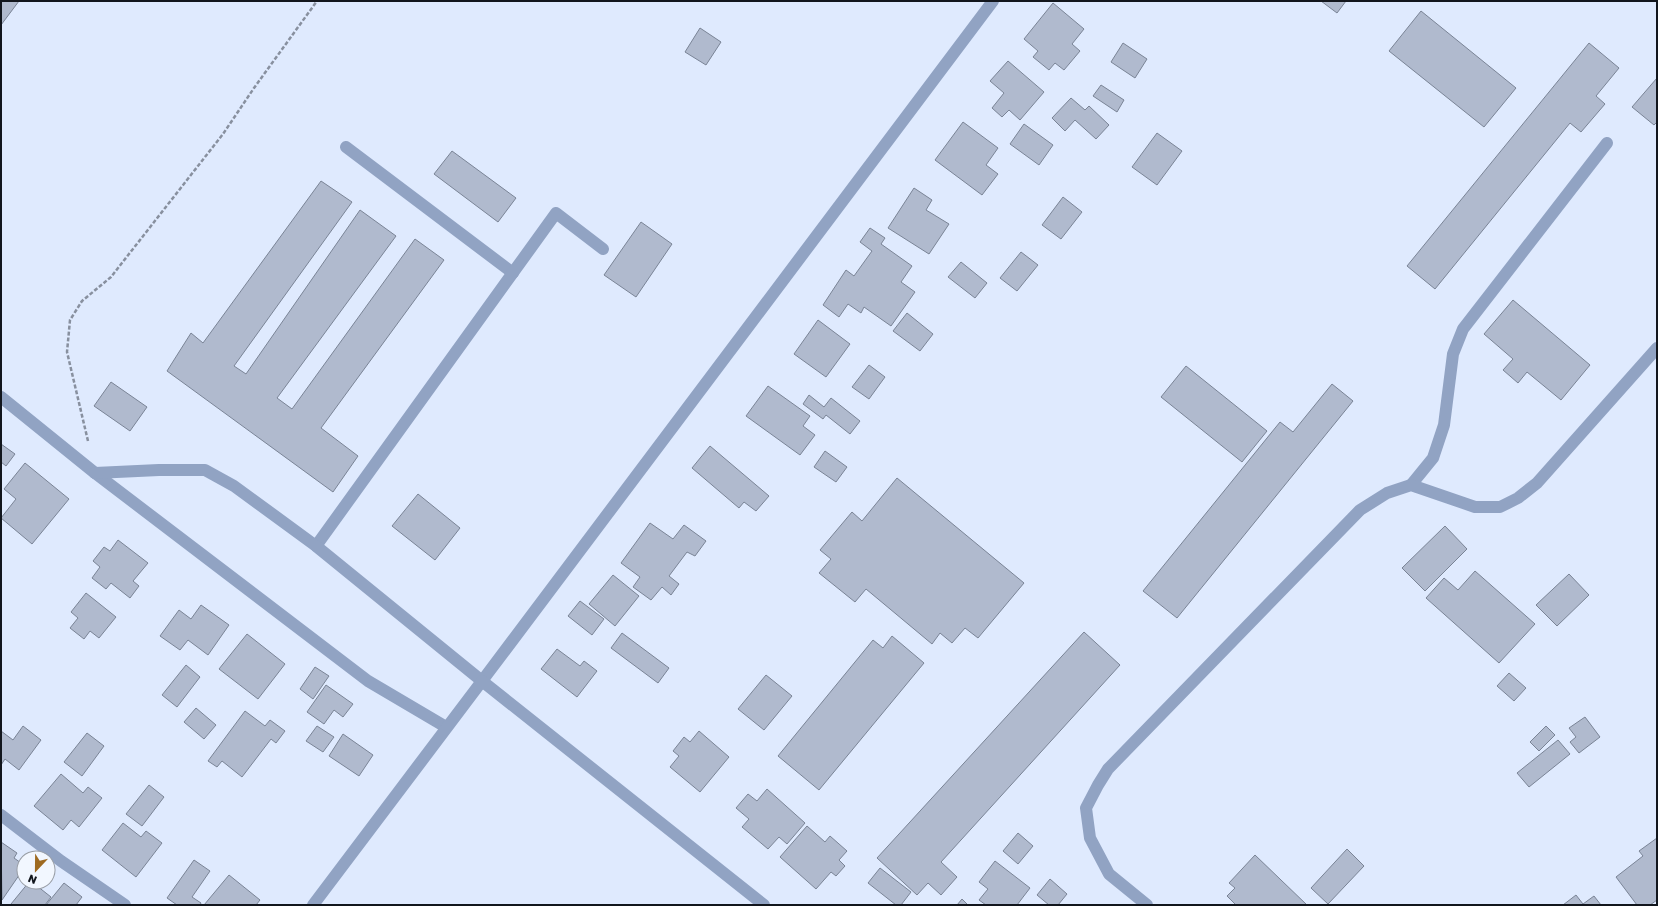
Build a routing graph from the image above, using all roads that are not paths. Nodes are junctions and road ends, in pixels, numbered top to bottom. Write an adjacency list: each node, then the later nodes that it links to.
1 (993, 1): 11 (street)
2 (1607, 143): 9 (street)
3 (346, 148): 5 (street)
4 (603, 249): 5 (street)
5 (513, 273): 10 (street)
6 (1657, 348): 9 (street)
7 (1, 397): 8 (street)
8 (96, 473): 10 (street); 12 (street)
9 (1411, 486): 17 (street)
10 (316, 546): 11 (street)
11 (482, 681): 12 (street); 16 (street)
12 (446, 727): 15 (street)
13 (1, 815): 14 (street)
14 (125, 905)
15 (312, 905)
16 (764, 905)
17 (1147, 905)

